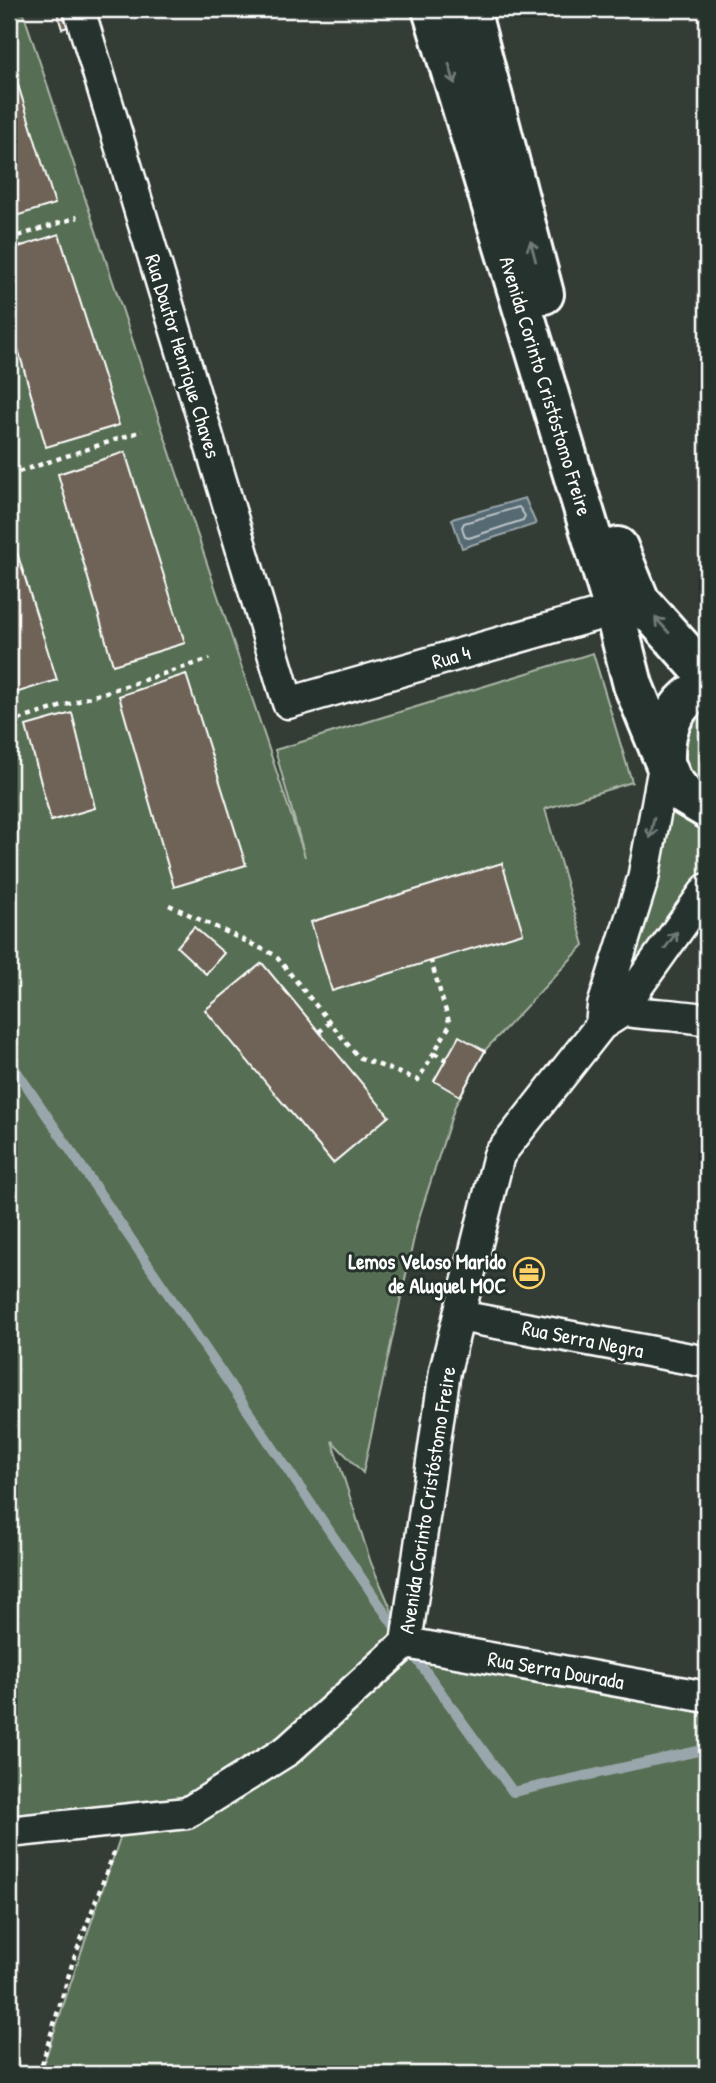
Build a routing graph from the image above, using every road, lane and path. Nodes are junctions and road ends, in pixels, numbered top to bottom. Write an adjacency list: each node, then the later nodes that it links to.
1 (79, 9): 13 (street, Rua Doutor Henrique Chaves)
2 (432, 9): 6 (street, Avenida Corinto Cristóstomo Freire, one-way to 6)
3 (470, 9): 6 (street, Avenida Corinto Cristóstomo Freire, one-way to 3)
4 (78, 217): 5 (path)
5 (9, 239)
6 (535, 310): 9 (street, Avenida Corinto Cristóstomo Freire); 11 (street, Avenida Corinto Cristóstomo Freire, one-way to 6)
7 (142, 431): 8 (path)
8 (9, 475)
9 (614, 610): 13 (street, Rua 4); 15 (street, Avenida Corinto Cristóstomo Freire)
10 (210, 659): 14 (path)
11 (707, 676)
12 (707, 686): 15 (street, Avenida Corinto Cristóstomo Freire)
13 (288, 703)
14 (9, 723)
15 (665, 761): 16 (street, Avenida Corinto Cristóstomo Freire); 20 (street, Avenida Corinto Cristóstomo Freire, one-way to 20)
16 (707, 809)
17 (707, 889): 20 (street, Avenida Corinto Cristóstomo Freire, one-way to 17)
18 (169, 905): 22 (path)
19 (431, 961): 24 (path)
20 (615, 1003): 21 (street); 26 (street, Avenida Corinto Cristóstomo Freire)
21 (696, 1017)
22 (330, 1022): 23 (path); 24 (path)
23 (319, 1032)
24 (434, 1053): 25 (path)
25 (446, 1060)
26 (459, 1316): 27 (street, Rua Serra Negra); 28 (street, Avenida Corinto Cristóstomo Freire)
27 (707, 1362)
28 (405, 1643): 29 (street, Rua Serra Dourada); 30 (street, Avenida Corinto Cristóstomo Freire)
29 (707, 1697)
30 (126, 1820): 31 (street, Avenida Corinto Cristóstomo Freire); 32 (path)
31 (9, 1832)
32 (39, 2074)

